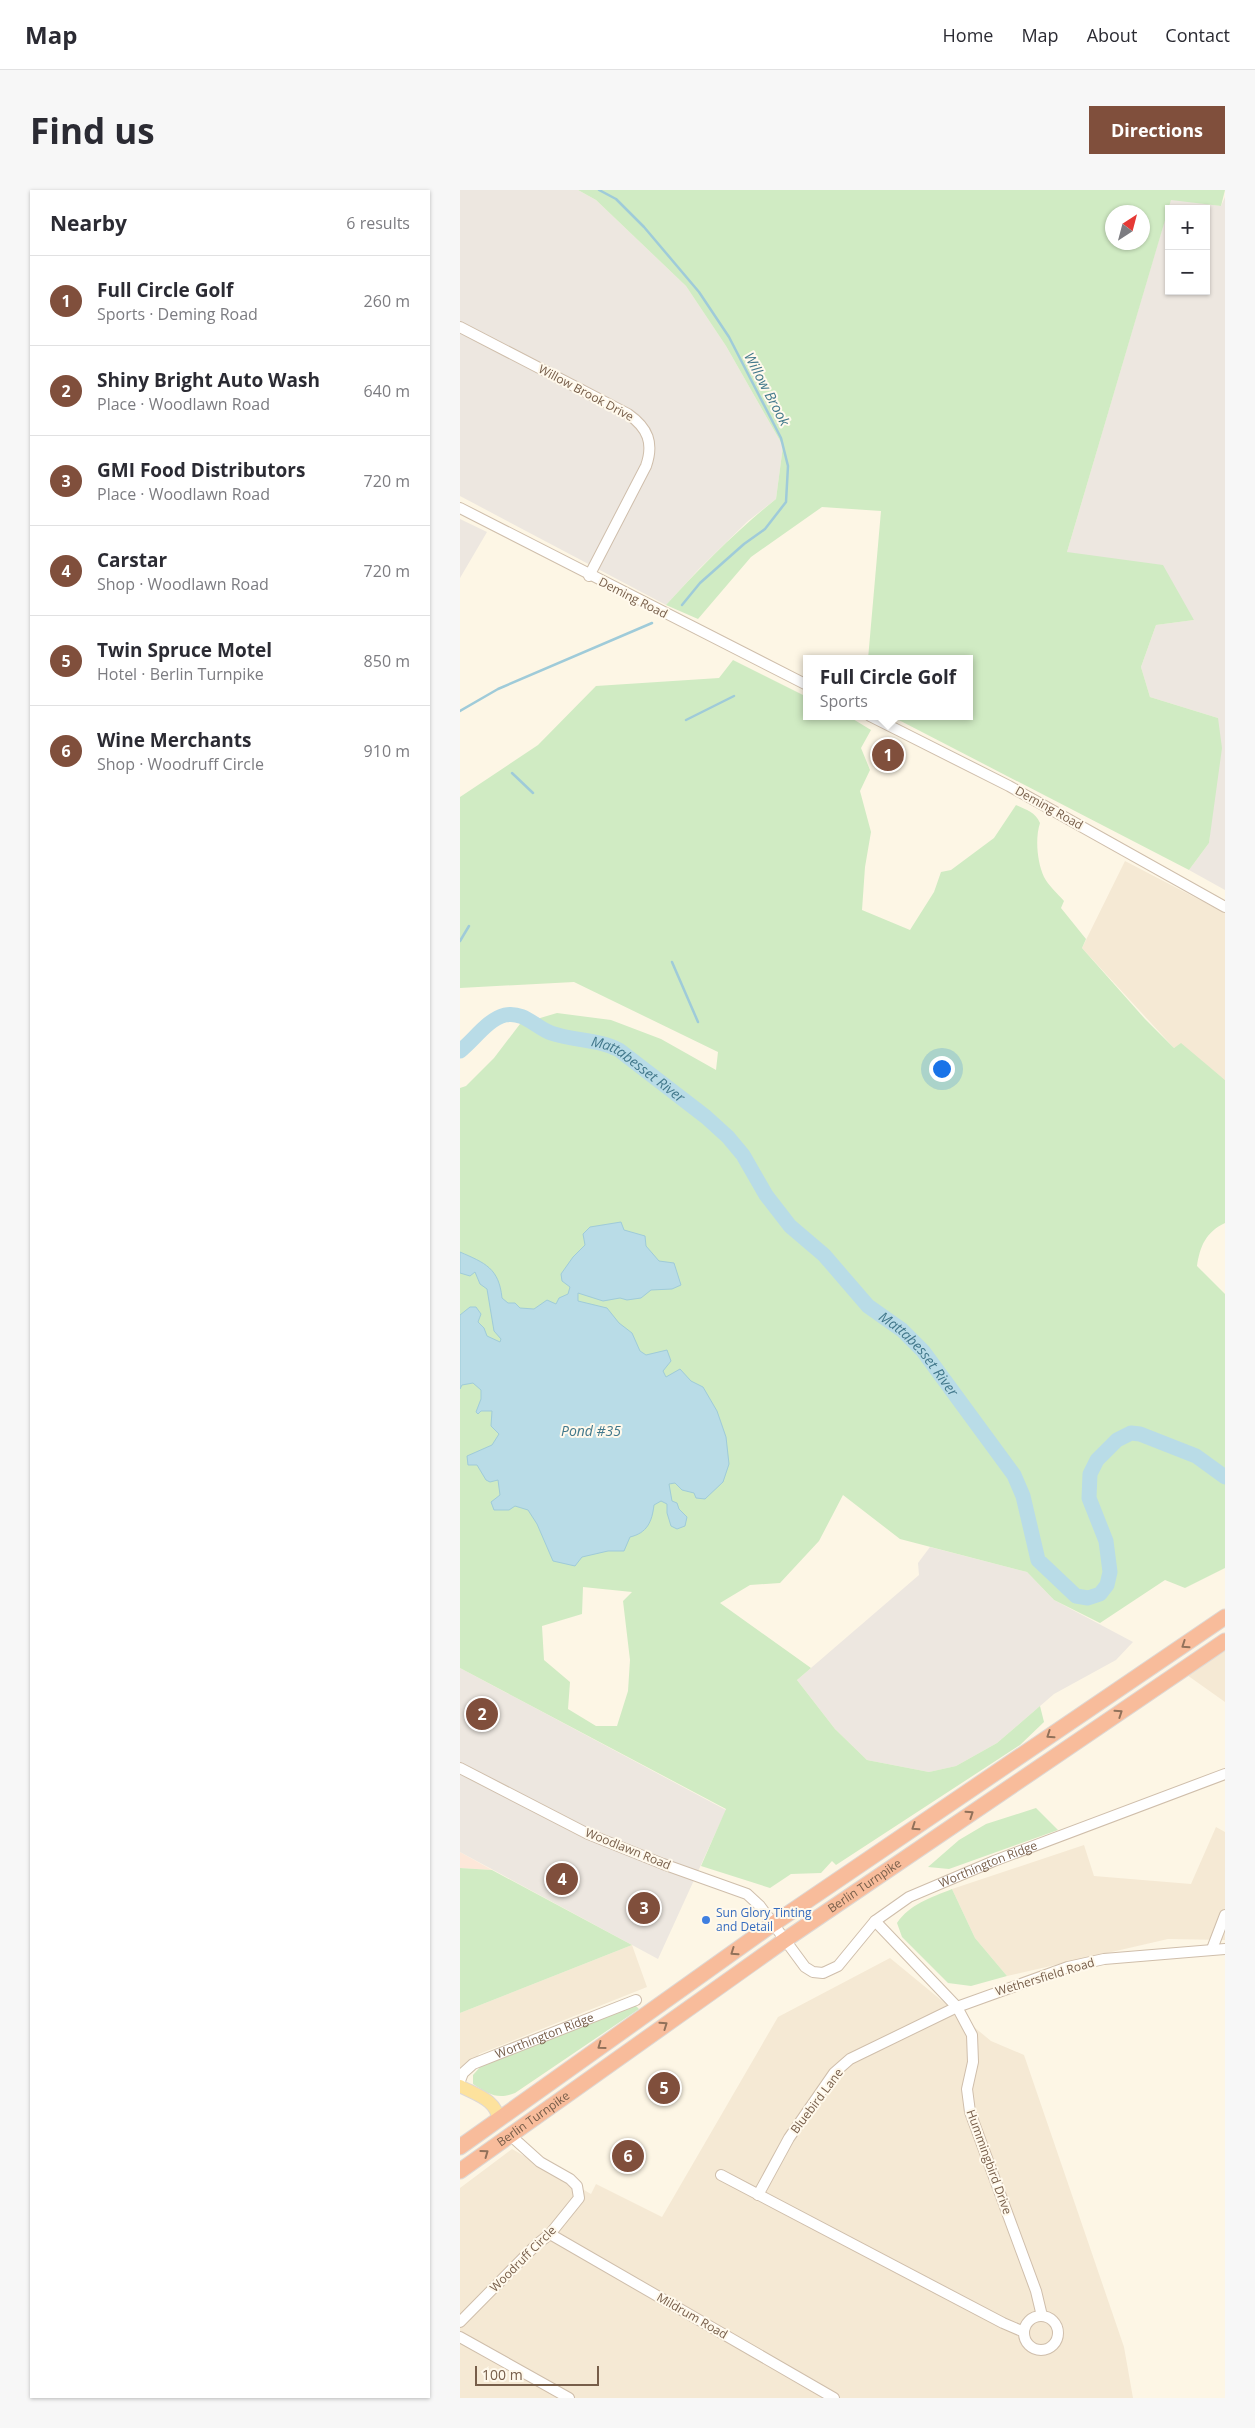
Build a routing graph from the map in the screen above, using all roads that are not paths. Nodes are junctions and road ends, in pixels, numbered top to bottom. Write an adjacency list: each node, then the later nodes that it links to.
1 (460, 327): 3 (street, Willow Brook Drive)
2 (460, 508): 3 (street, Deming Road)
3 (589, 576): 4 (street, Deming Road)
4 (803, 683)
5 (878, 720): 6 (street, Deming Road)
6 (1225, 907)
7 (1225, 1617): 13 (highway, Berlin Turnpike, one-way to 13)
8 (1225, 1641): 14 (highway, Berlin Turnpike, one-way to 8)
9 (460, 1768): 13 (street, Woodlawn Road)
10 (1225, 1774): 12 (street, Worthington Ridge)
11 (1225, 1915): 15 (street)
12 (875, 1921): 14 (street, Worthington Ridge); 18 (street, Hummingbird Drive)
13 (773, 1924): 14 (street, Woodlawn Road); 21 (highway, Berlin Turnpike, one-way to 21)
14 (785, 1940): 22 (highway, Berlin Turnpike, one-way to 14)
15 (1212, 1949): 16 (street, Wethersfield Road); 18 (street, Wethersfield Road)
16 (1225, 1949)
17 (636, 2000): 19 (street, Worthington Ridge)
18 (957, 2007): 26 (street, Bluebird Lane); 28 (street, Hummingbird Drive)
19 (460, 2081)
20 (460, 2086): 21 (main road)
21 (498, 2120): 22 (main road); 23 (highway, Berlin Turnpike)
22 (510, 2135): 24 (highway, Berlin Turnpike, one-way to 22); 27 (street, Woodruff Circle)
23 (460, 2147)
24 (460, 2171)
25 (721, 2175): 26 (street)
26 (758, 2195): 30 (street)
27 (550, 2234): 29 (street, Woodruff Circle); 33 (street, Mildrum Road)
28 (1042, 2316): 30 (street); 30 (street)
29 (460, 2322)
30 (1024, 2332)
31 (460, 2337): 32 (street)
32 (569, 2398)
33 (834, 2398)

